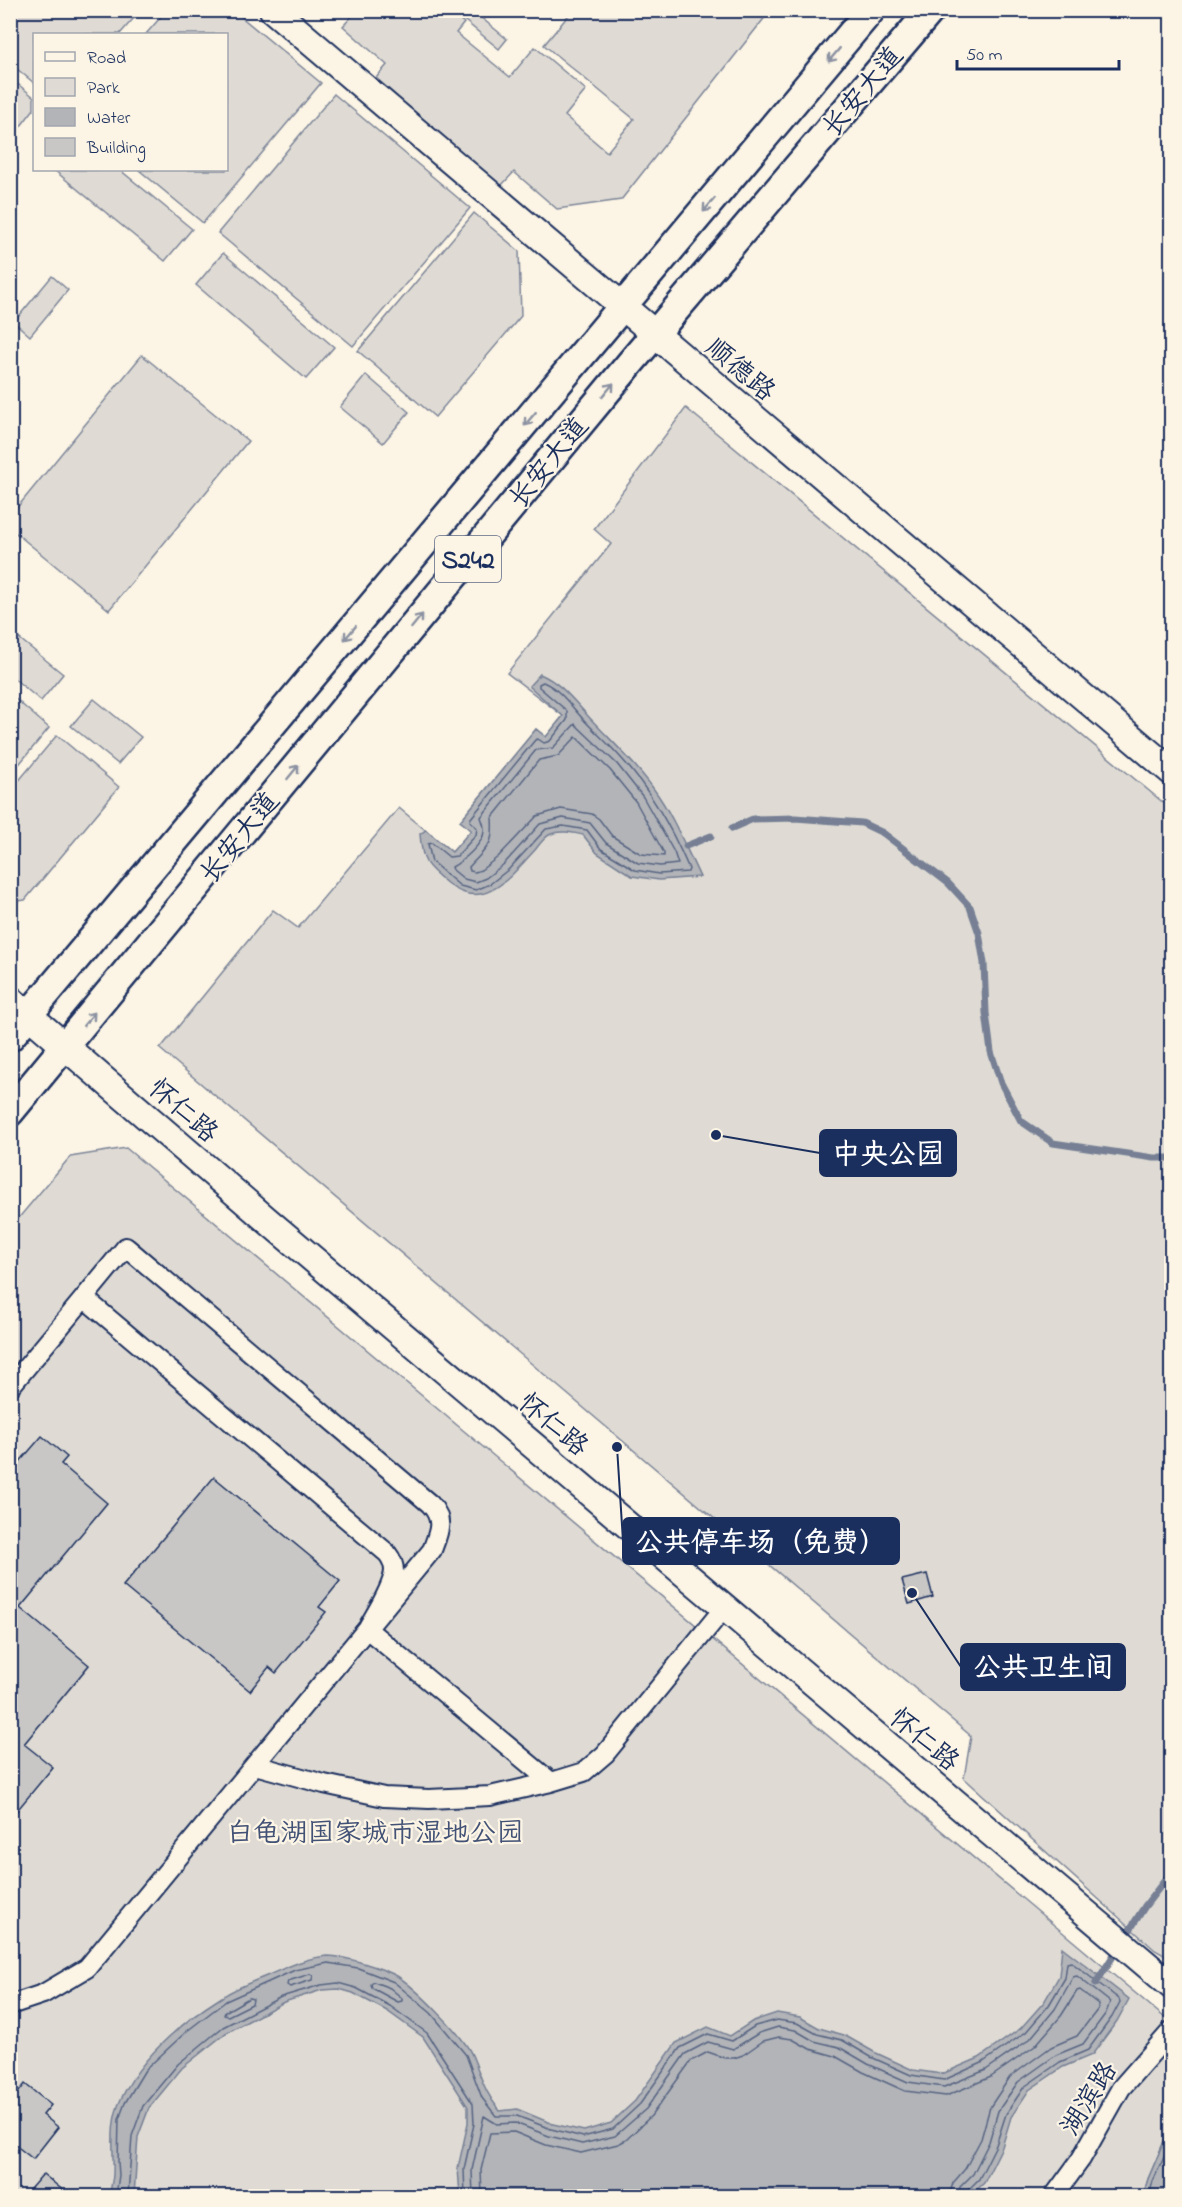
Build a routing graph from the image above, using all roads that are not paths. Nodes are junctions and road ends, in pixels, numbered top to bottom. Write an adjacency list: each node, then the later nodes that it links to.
1 (273, 10): 4 (street, 顺德路)
2 (872, 10): 4 (main road, 长安大道 / S242, one-way to 4)
3 (931, 10): 5 (main road, 长安大道 / S242)
4 (622, 308): 5 (street, 顺德路); 7 (main road, 长安大道 / S242, one-way to 7)
5 (654, 334): 6 (street, 顺德路); 9 (main road, 长安大道 / S242, one-way to 5)
6 (1172, 772)
7 (20, 1007): 8 (main road, 长安大道 / S242); 9 (street, 怀仁路)
8 (10, 1037)
9 (66, 1047): 10 (main road, 长安大道 / S242); 13 (street, 怀仁路)
10 (10, 1112)
11 (84, 1298): 12 (street); 14 (street); 14 (street)
12 (10, 1387)
13 (724, 1608): 16 (street); 17 (street, 怀仁路)
14 (367, 1629): 15 (street); 16 (street)
15 (255, 1765): 16 (street); 18 (street)
16 (551, 1782)
17 (1172, 1986)
18 (10, 2004)
19 (1172, 2030): 20 (street, 湖滨路)
20 (1054, 2196)

